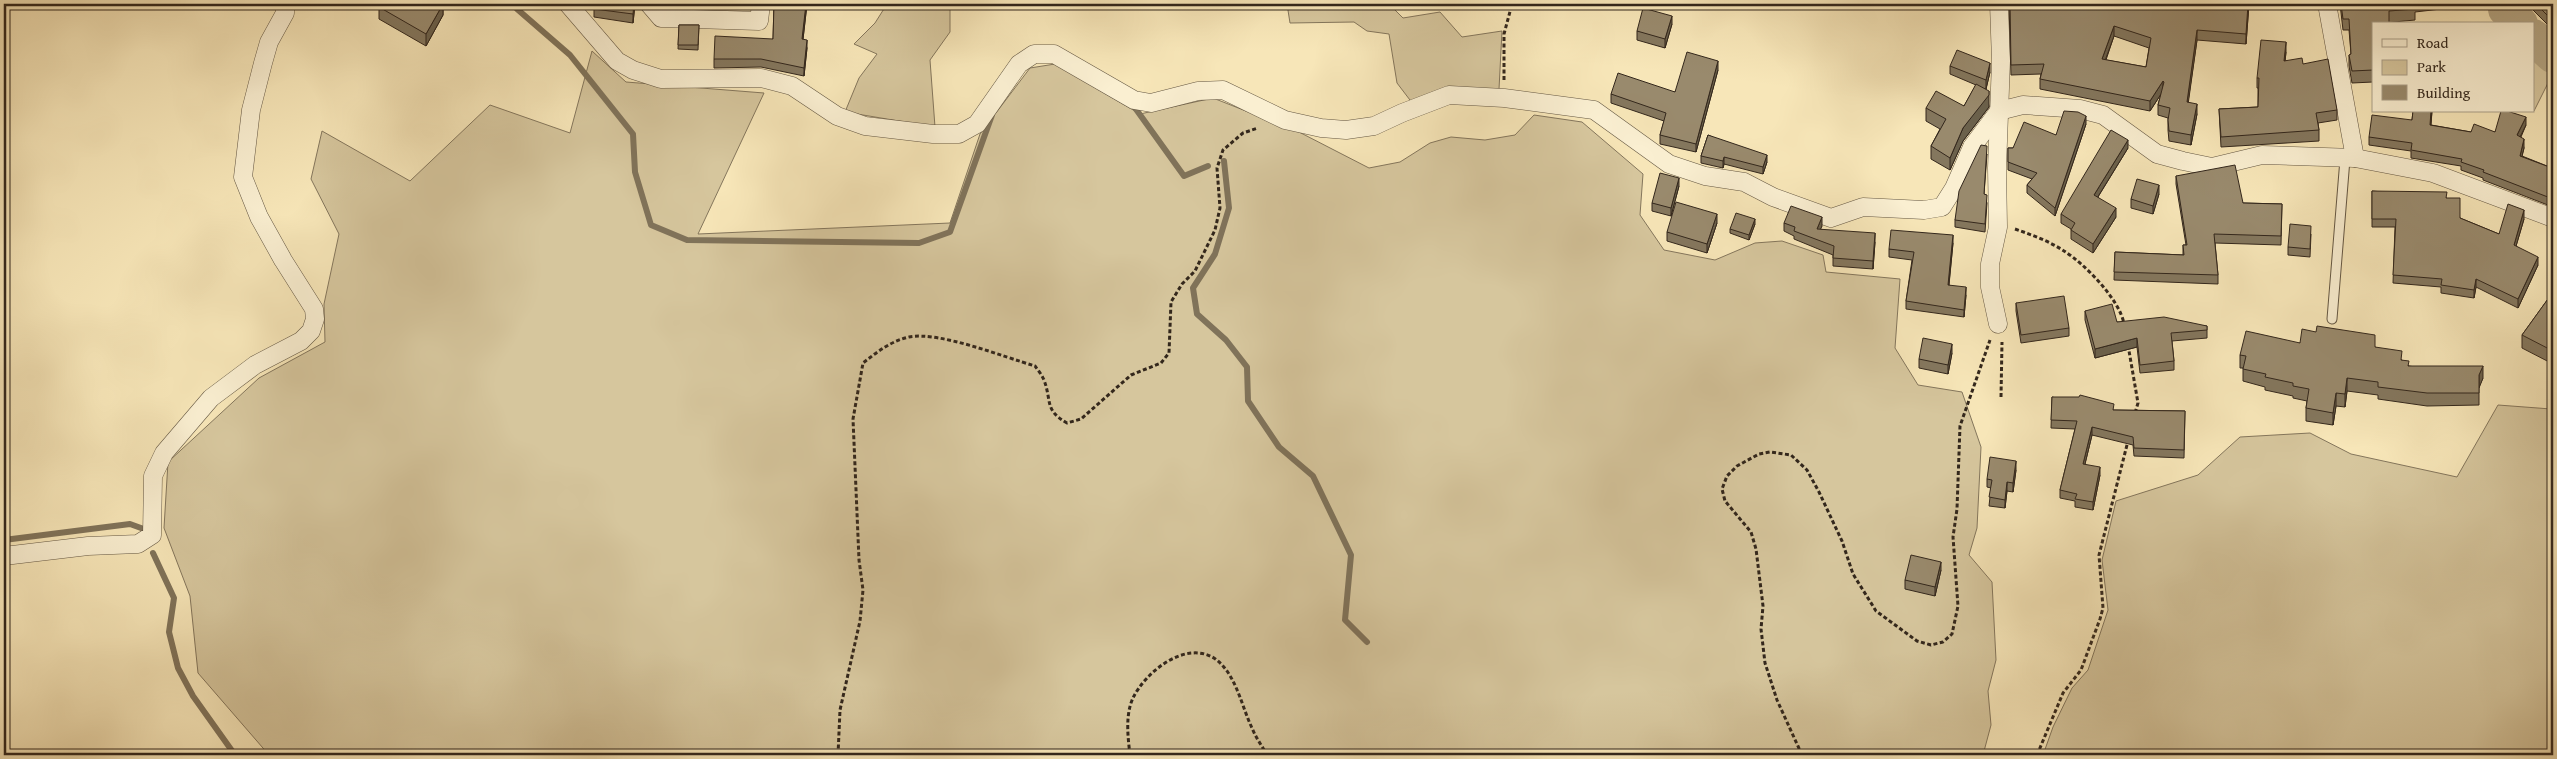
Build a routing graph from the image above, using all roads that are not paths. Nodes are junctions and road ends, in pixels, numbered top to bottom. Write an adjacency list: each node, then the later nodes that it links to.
1 (285, 4): 12 (street)
2 (568, 4): 7 (street)
3 (649, 4): 4 (street)
4 (761, 4)
5 (1999, 4): 7 (street)
6 (2327, 4): 8 (street)
7 (1999, 111): 8 (street); 11 (street)
8 (2350, 159): 9 (street); 10 (lane)
9 (2553, 218)
10 (2332, 319)
11 (1998, 324)
12 (4, 556)

